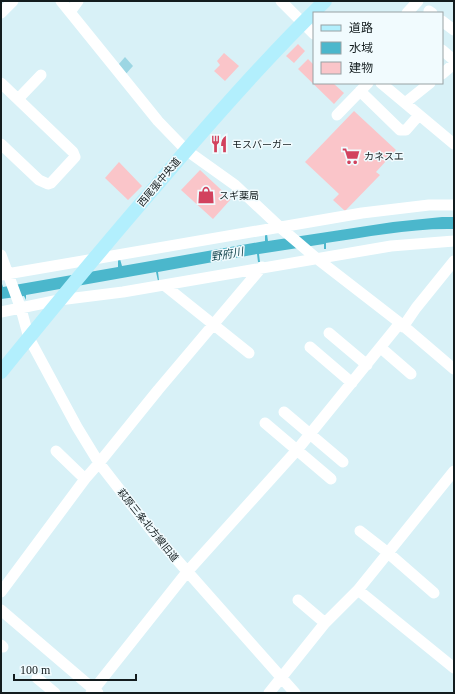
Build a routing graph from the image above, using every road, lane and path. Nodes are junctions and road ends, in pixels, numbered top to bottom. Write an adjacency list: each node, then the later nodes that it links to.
1 (13, 1): 11 (street)
2 (61, 1): 7 (street)
3 (78, 1): 7 (street)
4 (325, 1): 9 (main road, 西尾張中央道)
5 (418, 1): 10 (street)
6 (287, 3): 13 (street)
7 (70, 12): 32 (street)
8 (313, 12): 13 (main road, 西尾張中央道)
9 (314, 12)
10 (408, 12)
11 (1, 13)
12 (443, 22): 14 (street)
13 (302, 23): 15 (street); 32 (main road, 西尾張中央道)
14 (454, 30)
15 (313, 33)
16 (443, 51): 17 (street)
17 (454, 60)
18 (454, 64): 19 (street)
19 (443, 73)
20 (41, 75): 26 (street)
21 (367, 84): 25 (street)
22 (382, 84): 27 (street)
23 (429, 84): 27 (street)
24 (2, 85): 26 (street)
25 (360, 92): 28 (street); 29 (street)
26 (18, 99): 30 (street)
27 (405, 103): 29 (street)
28 (337, 115)
29 (419, 115): 31 (street)
30 (1, 144)
31 (454, 144)
32 (186, 150): 34 (street); 38 (main road, 西尾張中央道)
33 (454, 204): 34 (street)
34 (281, 228): 37 (street); 38 (street)
35 (454, 241): 37 (street)
36 (1, 255): 41 (street, 萩原三条北方線旧道)
37 (315, 256): 40 (street); 47 (street)
38 (93, 259): 41 (street); 43 (main road, 西尾張中央道)
39 (454, 261): 47 (street)
40 (262, 267): 42 (street); 46 (street)
41 (6, 275): 44 (street, 萩原三条北方線旧道)
42 (164, 284): 43 (street); 46 (street)
43 (59, 300): 44 (street); 49 (main road, 西尾張中央道)
44 (21, 307): 45 (street); 49 (street, 萩原三条北方線旧道)
45 (1, 312)
46 (214, 325): 52 (street); 64 (street)
47 (402, 325): 51 (street); 54 (street)
48 (329, 333): 53 (street)
49 (29, 338): 55 (main road, 西尾張中央道); 64 (street, 萩原三条北方線旧道)
50 (310, 347): 57 (street)
51 (380, 348): 53 (street); 56 (street)
52 (249, 353)
53 (367, 365): 57 (street)
54 (454, 369)
55 (1, 372)
56 (412, 374)
57 (352, 383): 60 (street)
58 (284, 412): 60 (street)
59 (265, 423): 62 (street)
60 (311, 434): 62 (street); 63 (street)
61 (56, 450): 66 (street)
62 (297, 450): 67 (street); 70 (street)
63 (344, 462)
64 (99, 463): 66 (street); 70 (street, 萩原三条北方線旧道)
65 (454, 470): 69 (street)
66 (84, 479): 72 (street)
67 (331, 479)
68 (360, 531): 69 (street)
69 (387, 552): 71 (street); 73 (street)
70 (187, 572): 78 (street, 萩原三条北方線旧道); 80 (street)
71 (358, 590): 76 (street); 77 (street)
72 (1, 592)
73 (434, 593)
74 (298, 600): 76 (street)
75 (1, 610): 80 (street)
76 (326, 623): 78 (street)
77 (454, 668)
78 (281, 677): 82 (street); 83 (street, 萩原三条北方線旧道)
79 (37, 678): 81 (street)
80 (94, 692)
81 (55, 693)
82 (269, 693)
83 (295, 693)

